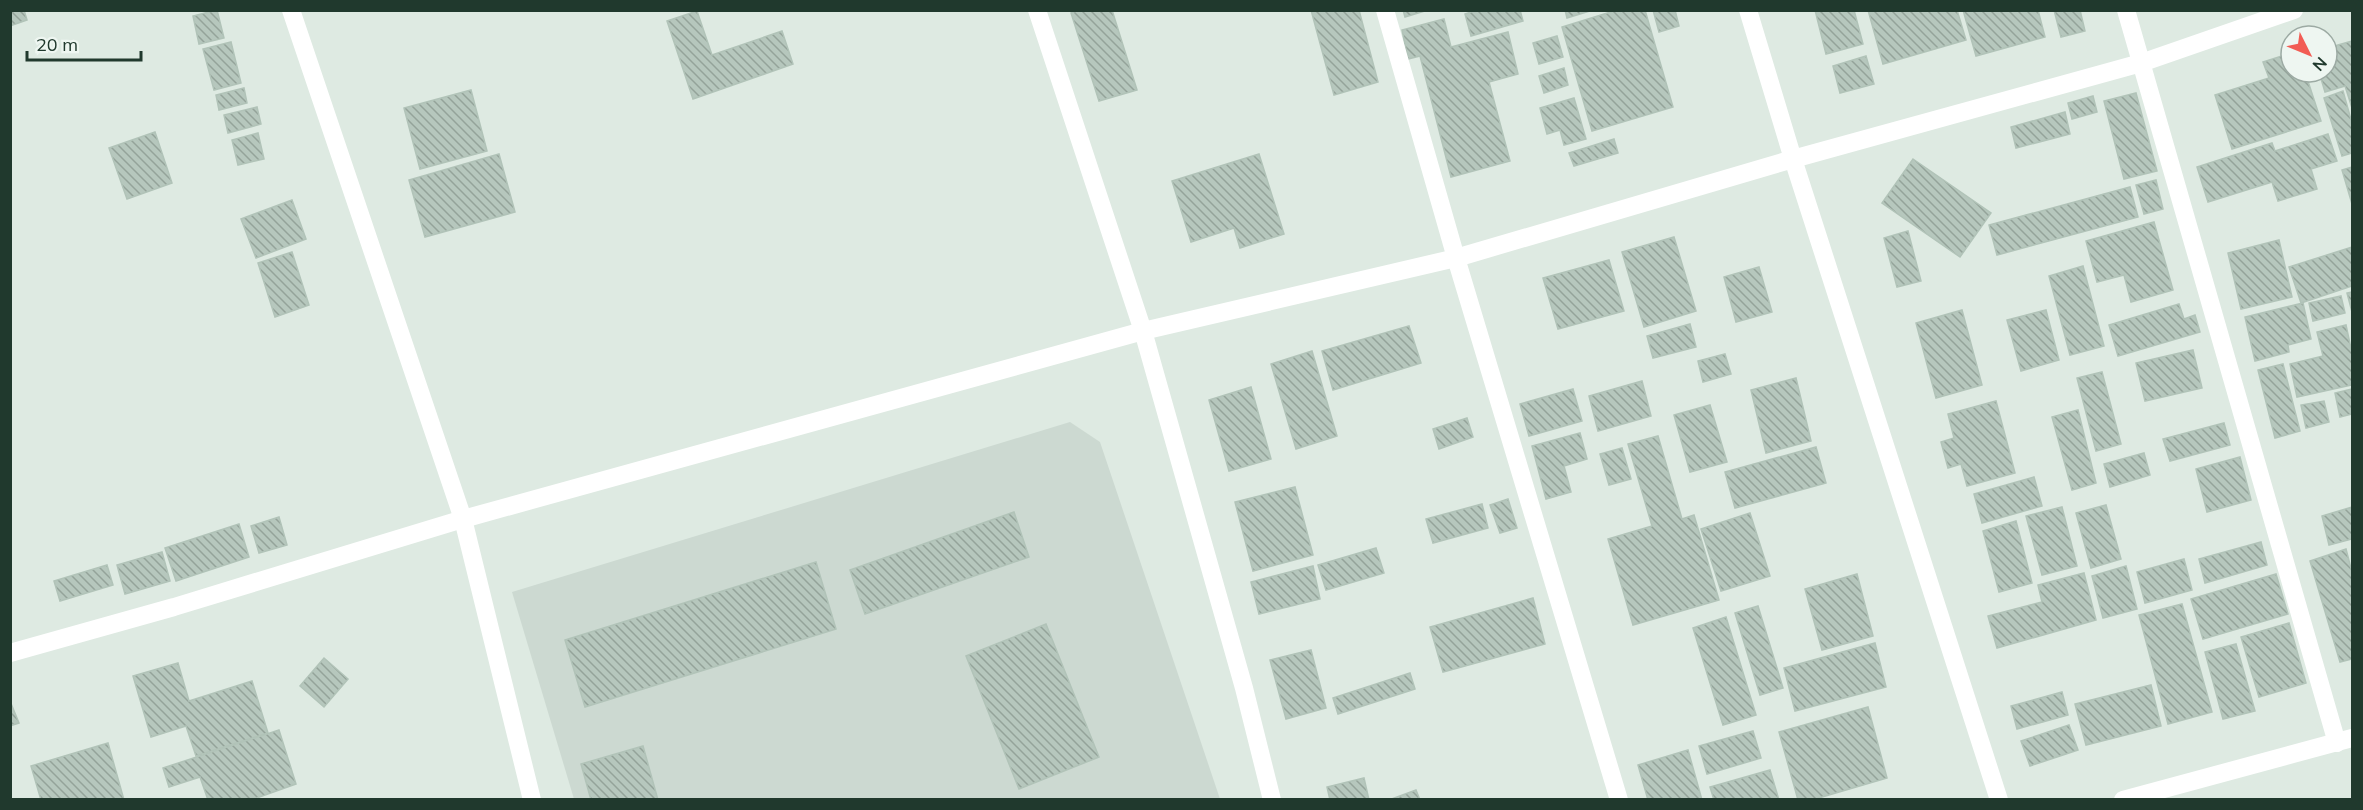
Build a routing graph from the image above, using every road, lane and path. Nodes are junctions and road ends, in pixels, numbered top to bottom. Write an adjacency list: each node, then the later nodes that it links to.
1 (291, 10): 11 (street)
2 (1037, 10): 10 (street)
3 (1385, 10): 9 (street)
4 (1748, 10): 8 (street)
5 (2126, 10): 7 (street)
6 (2294, 10): 7 (street)
7 (2141, 63): 8 (street); 13 (street)
8 (1793, 159): 9 (street); 17 (street)
9 (1456, 258): 10 (street); 16 (street)
10 (1143, 331): 11 (street); 15 (street)
11 (463, 519): 12 (street); 14 (street)
12 (10, 653)
13 (2345, 741): 18 (street)
14 (532, 800)
15 (1272, 800)
16 (1619, 800)
17 (1999, 800)
18 (2123, 800)

